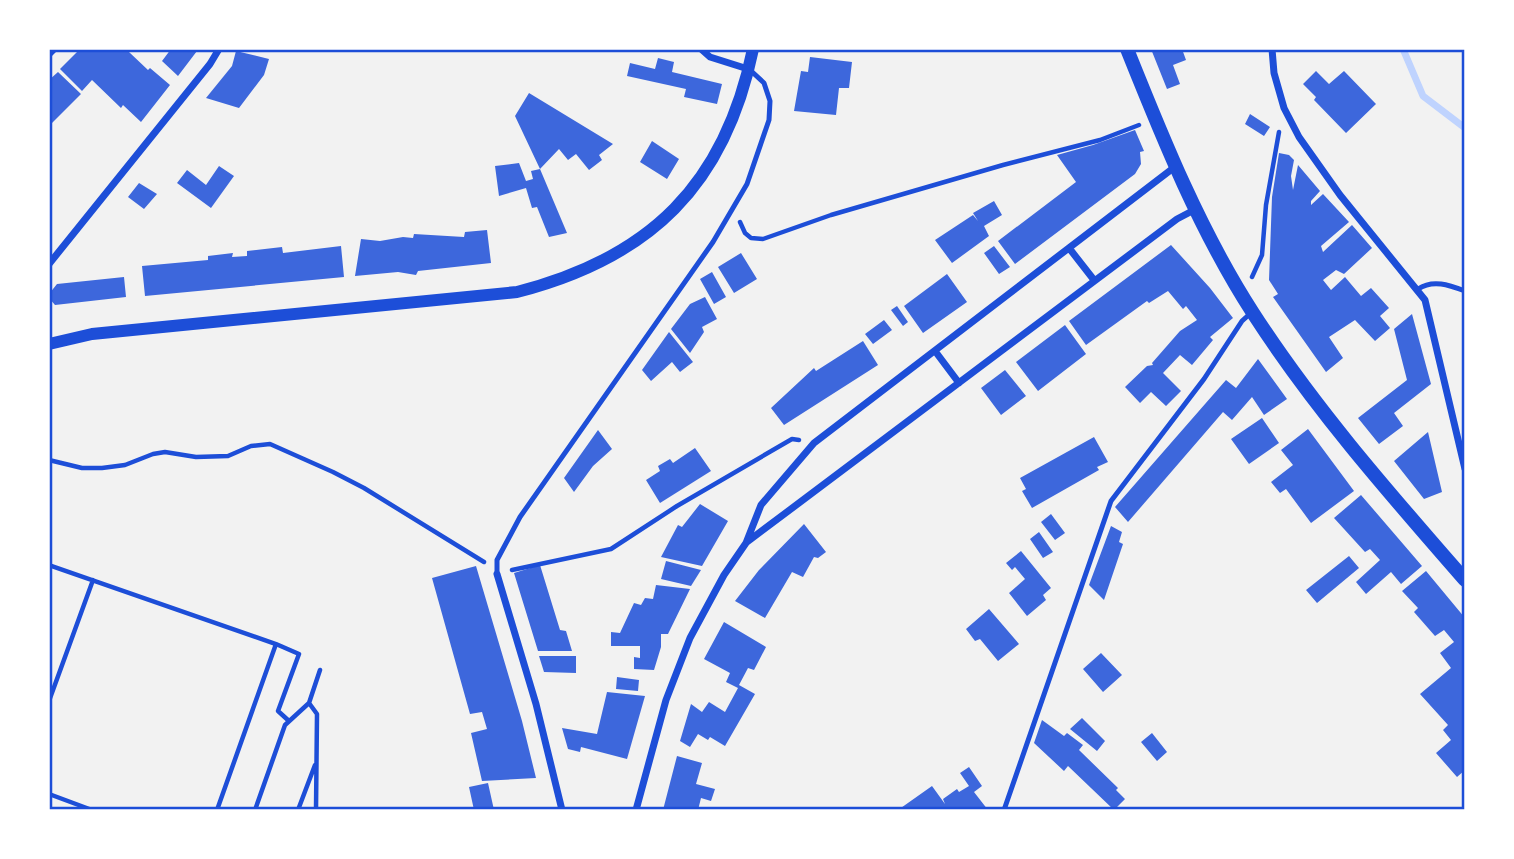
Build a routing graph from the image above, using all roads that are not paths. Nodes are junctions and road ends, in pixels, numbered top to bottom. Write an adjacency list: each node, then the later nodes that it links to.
1 (54, 49): 7 (street)
2 (219, 49): 12 (street)
3 (701, 49): 8 (street)
4 (753, 49): 8 (street)
5 (1127, 49): 9 (main road)
6 (1272, 49): 14 (street)
7 (49, 54)
8 (749, 69): 17 (street); 22 (lane)
9 (1177, 165): 10 (main road); 11 (street)
10 (1196, 209): 13 (street); 16 (main road)
11 (1069, 248): 13 (street); 18 (street)
12 (49, 264)
13 (1094, 280): 19 (street)
14 (1418, 289): 15 (lane); 20 (street)
15 (1465, 291)
16 (1252, 312): 23 (main road); 26 (lane)
17 (49, 344)
18 (935, 351): 19 (street); 21 (street)
19 (959, 383): 21 (street)
20 (1465, 469)
21 (746, 543): 25 (street)
22 (497, 574): 24 (street)
23 (1465, 580)
24 (562, 810)
25 (636, 810)
26 (1004, 810)

